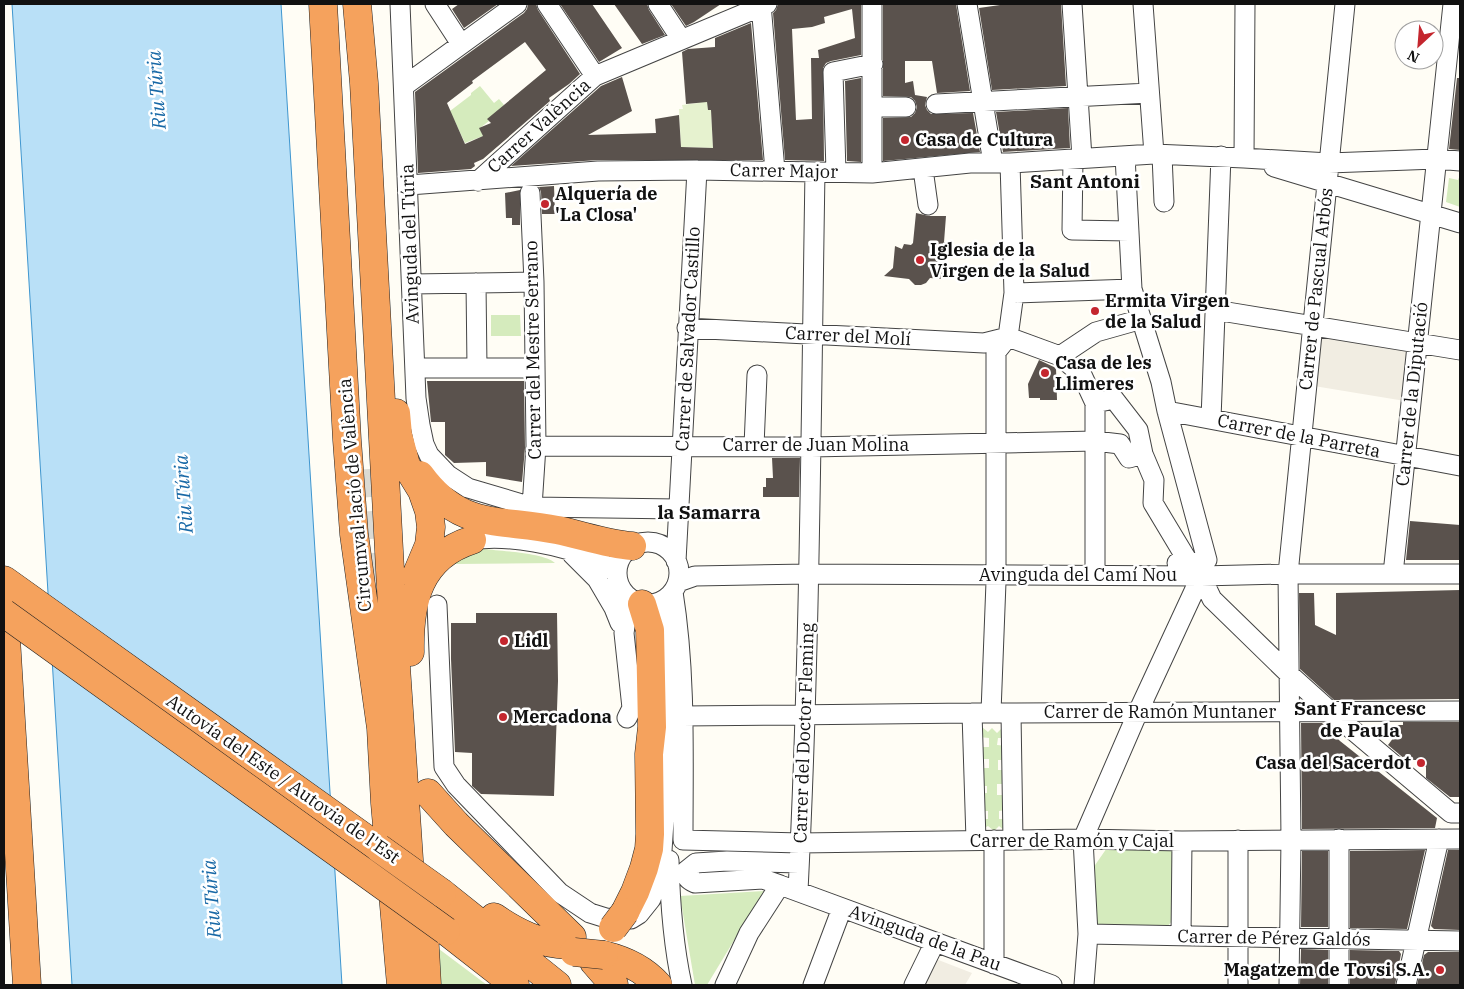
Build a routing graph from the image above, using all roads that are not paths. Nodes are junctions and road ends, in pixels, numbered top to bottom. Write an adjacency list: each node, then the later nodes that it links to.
1 (322, 4): 146 (highway, Circumval·lació de València)
2 (337, 4): 85 (highway)
3 (357, 4): 52 (highway, Circumval·lació de València)
4 (400, 4): 21 (street, Avinguda del Túria)
5 (435, 4): 18 (street)
6 (517, 4): 18 (street)
7 (547, 4): 20 (street)
8 (658, 4): 17 (street)
9 (763, 4): 17 (street, Carrer València); 39 (street)
10 (872, 4): 19 (street)
11 (967, 4): 24 (street)
12 (1072, 4): 23 (street)
13 (1143, 4): 22 (street)
14 (1245, 4): 32 (street)
15 (1345, 4): 36 (street, Carrer de Pascual Arbós)
16 (1453, 4): 33 (street, Carrer de la Diputació)
17 (681, 39): 20 (street, Carrer València)
18 (461, 44): 21 (street)
19 (873, 64): 27 (street); 41 (street)
20 (595, 76): 43 (street, Carrer València)
21 (404, 86): 45 (street, Avinguda del Túria)
22 (1149, 93): 23 (street); 28 (street)
23 (1078, 97): 24 (street); 31 (street)
24 (983, 102): 25 (street); 35 (street)
25 (936, 104)
26 (906, 107): 27 (street)
27 (873, 108): 42 (street)
28 (1158, 154): 29 (street, Carrer Major); 30 (street, Carrer Major); 47 (street)
29 (1125, 156): 31 (street, Carrer Major); 51 (street)
30 (1221, 156): 32 (street, Carrer Major); 58 (street)
31 (1077, 158): 35 (street, Carrer Major); 51 (street)
32 (1244, 158): 36 (street); 44 (street)
33 (1436, 159): 34 (street); 36 (street); 49 (street, Carrer de la Diputació)
34 (1460, 162)
35 (1002, 163): 37 (street, Carrer Major); 57 (street)
36 (1329, 163): 44 (street, Carrer de Pascual Arbós)
37 (923, 169): 42 (street, Carrer Major); 48 (street)
38 (697, 170): 39 (street, Carrer Major); 43 (street, Carrer Major); 61 (street, Carrer de Salvador Castillo)
39 (775, 171): 40 (street, Carrer Major)
40 (815, 172): 41 (street, Carrer Major); 62 (street, Carrer del Doctor Fleming)
41 (836, 172): 42 (street, Carrer Major)
42 (872, 173)
43 (478, 181): 45 (street, Carrer Major)
44 (1326, 183): 49 (street); 60 (street, Carrer de Pascual Arbós)
45 (408, 185): 55 (street, Avinguda del Túria)
46 (530, 193): 53 (street, Carrer del Mestre Serrano)
47 (1164, 202)
48 (928, 205)
49 (1430, 214): 50 (street); 64 (street, Carrer de la Diputació)
50 (1460, 223)
51 (1129, 231): 56 (street)
52 (374, 272): 81 (highway); 147 (highway, Circumval·lació de València)
53 (534, 282): 54 (street); 69 (street, Carrer del Mestre Serrano)
54 (476, 283): 55 (street); 68 (street)
55 (412, 284): 67 (street, Avinguda del Túria)
56 (1132, 289): 57 (street); 59 (street)
57 (1014, 294): 63 (street)
58 (1215, 310): 60 (street); 73 (street)
59 (1142, 320): 66 (street); 72 (street)
60 (1313, 325): 64 (street); 74 (street, Carrer de Pascual Arbós)
61 (687, 328): 62 (street, Carrer del Molí); 78 (street, Carrer de Salvador Castillo)
62 (812, 334): 63 (street, Carrer del Molí); 80 (street, Carrer del Doctor Fleming)
63 (1008, 337): 66 (street); 76 (street)
64 (1417, 343): 65 (street); 83 (street, Carrer de la Diputació)
65 (1460, 350)
66 (1060, 356): 71 (street)
67 (415, 368): 68 (street); 86 (street, Avinguda del Túria)
68 (477, 368): 69 (street)
69 (534, 368): 77 (street, Carrer del Mestre Serrano)
70 (757, 375): 79 (street)
71 (1095, 403): 75 (street); 82 (street)
72 (1167, 411): 73 (street, Carrer de la Parreta); 91 (street)
73 (1210, 419): 74 (street, Carrer de la Parreta)
74 (1301, 437): 83 (street, Carrer de la Parreta); 95 (street, Carrer de Pascual Arbós)
75 (1095, 441): 76 (street, Carrer de Juan Molina); 82 (street, Carrer de Juan Molina); 98 (street)
76 (995, 443): 80 (street, Carrer de Juan Molina); 94 (street)
77 (536, 446): 78 (street, Carrer de Juan Molina); 86 (street, Carrer del Mestre Serrano)
78 (683, 446): 79 (street, Carrer de Juan Molina); 87 (street, Carrer de Salvador Castillo)
79 (754, 446): 80 (street, Carrer de Juan Molina)
80 (811, 447): 93 (street, Carrer del Doctor Fleming)
81 (404, 452): 89 (highway); 105 (highway)
82 (1142, 454): 91 (street)
83 (1406, 457): 84 (street, Carrer de la Parreta); 96 (street, Carrer de la Diputació)
84 (1460, 466)
85 (369, 469)
86 (532, 507): 87 (street, Avinguda del Túria)
87 (678, 509): 89 (street); 100 (street, Carrer de Salvador Castillo)
88 (472, 540): 90 (street); 105 (highway)
89 (641, 544): 92 (street); 100 (street)
90 (568, 550): 92 (street); 104 (street)
91 (1199, 566): 95 (street, Avinguda del Camí Nou); 98 (street, Avinguda del Camí Nou); 106 (street); 108 (street)
92 (616, 572): 100 (street)
93 (809, 574): 94 (street, Avinguda del Camí Nou); 100 (street, Avinguda del Camí Nou); 114 (street, Carrer del Doctor Fleming)
94 (996, 574): 98 (street, Avinguda del Camí Nou); 112 (street)
95 (1288, 574): 96 (street, Avinguda del Camí Nou); 106 (street, Carrer de Pascual Arbós)
96 (1394, 574): 97 (street, Avinguda del Camí Nou)
97 (1460, 574)
98 (1095, 575)
99 (4, 580): 133 (highway, Autovía del Este / Autovia de l'Est, bridge)
100 (666, 584): 104 (street); 115 (street); 116 (highway); 117 (street)
101 (4, 605): 145 (highway)
102 (437, 605): 117 (street)
103 (4, 613): 149 (highway, Autovía del Este / Autovia de l'Est, bridge)
104 (624, 633): 111 (street)
105 (410, 639): 148 (highway)
106 (1290, 674): 109 (street, Carrer de Pascual Arbós); 110 (street)
107 (1460, 711): 110 (street, Carrer de Ramón Muntaner)
108 (1138, 712): 109 (street, Carrer de Ramón Muntaner); 113 (street, Carrer de Ramón Muntaner); 120 (street)
109 (1290, 712): 110 (street, Carrer de Ramón Muntaner); 121 (street, Carrer de Pascual Arbós)
110 (1330, 712): 119 (street)
111 (630, 713): 116 (highway)
112 (982, 713): 113 (street, Carrer de Ramón Muntaner); 114 (street); 125 (street)
113 (1010, 713): 126 (street)
114 (806, 715): 115 (street); 129 (street, Carrer del Doctor Fleming)
115 (682, 716): 129 (street, Carrer de Ramón y Cajal)
116 (649, 754): 143 (highway)
117 (666, 792): 153 (street)
118 (428, 793): 143 (highway)
119 (1460, 813)
120 (1083, 839): 126 (street, Carrer de Ramón y Cajal); 128 (street, Carrer de Ramón y Cajal); 135 (street)
121 (1291, 839): 122 (street, Carrer de Ramón y Cajal); 127 (street, Carrer de Ramón y Cajal); 138 (street, Carrer de Pascual Arbós)
122 (1339, 839): 123 (street, Carrer de Ramón y Cajal); 139 (street)
123 (1440, 839): 124 (street, Carrer de Ramón y Cajal); 140 (street)
124 (1460, 839)
125 (985, 840): 126 (street, Carrer de Ramón y Cajal); 129 (street, Carrer de Ramón y Cajal); 144 (street)
126 (1013, 840)
127 (1238, 840): 128 (street, Carrer de Ramón y Cajal); 137 (street)
128 (1182, 841): 136 (street)
129 (800, 843): 130 (street, Carrer del Doctor Fleming)
130 (799, 863): 131 (street, Avinguda de la Pau); 132 (street, Carrer del Doctor Fleming)
131 (780, 885): 132 (street, Avinguda de la Pau); 154 (street)
132 (798, 891): 134 (street, Avinguda de la Pau)
133 (451, 899): 143 (highway); 150 (highway, Autovía del Este / Autovia de l'Est)
134 (842, 908): 142 (street, Avinguda de la Pau); 155 (street)
135 (1088, 934): 136 (street, Carrer de Pérez Galdós); 158 (street)
136 (1181, 936): 137 (street, Carrer de Pérez Galdós)
137 (1238, 937): 138 (street, Carrer de Pérez Galdós); 159 (street)
138 (1290, 938): 139 (street, Carrer de Pérez Galdós); 160 (street, Carrer de Pascual Arbós)
139 (1339, 939): 140 (street, Carrer de Pérez Galdós); 161 (street)
140 (1417, 940): 141 (street, Carrer de Pérez Galdós); 162 (street)
141 (1460, 941)
142 (936, 942): 144 (street, Avinguda de la Pau); 156 (street)
143 (584, 949): 151 (highway); 152 (highway)
144 (994, 964): 157 (street, Avinguda de la Pau)
145 (27, 985)
146 (401, 985)
147 (417, 985)
148 (427, 985)
149 (515, 985)
150 (557, 985)
151 (614, 985)
152 (658, 985)
153 (682, 985)
154 (725, 985)
155 (813, 985)
156 (914, 985)
157 (1052, 985)
158 (1084, 985)
159 (1238, 985)
160 (1289, 985)
161 (1339, 985)
162 (1406, 985)

